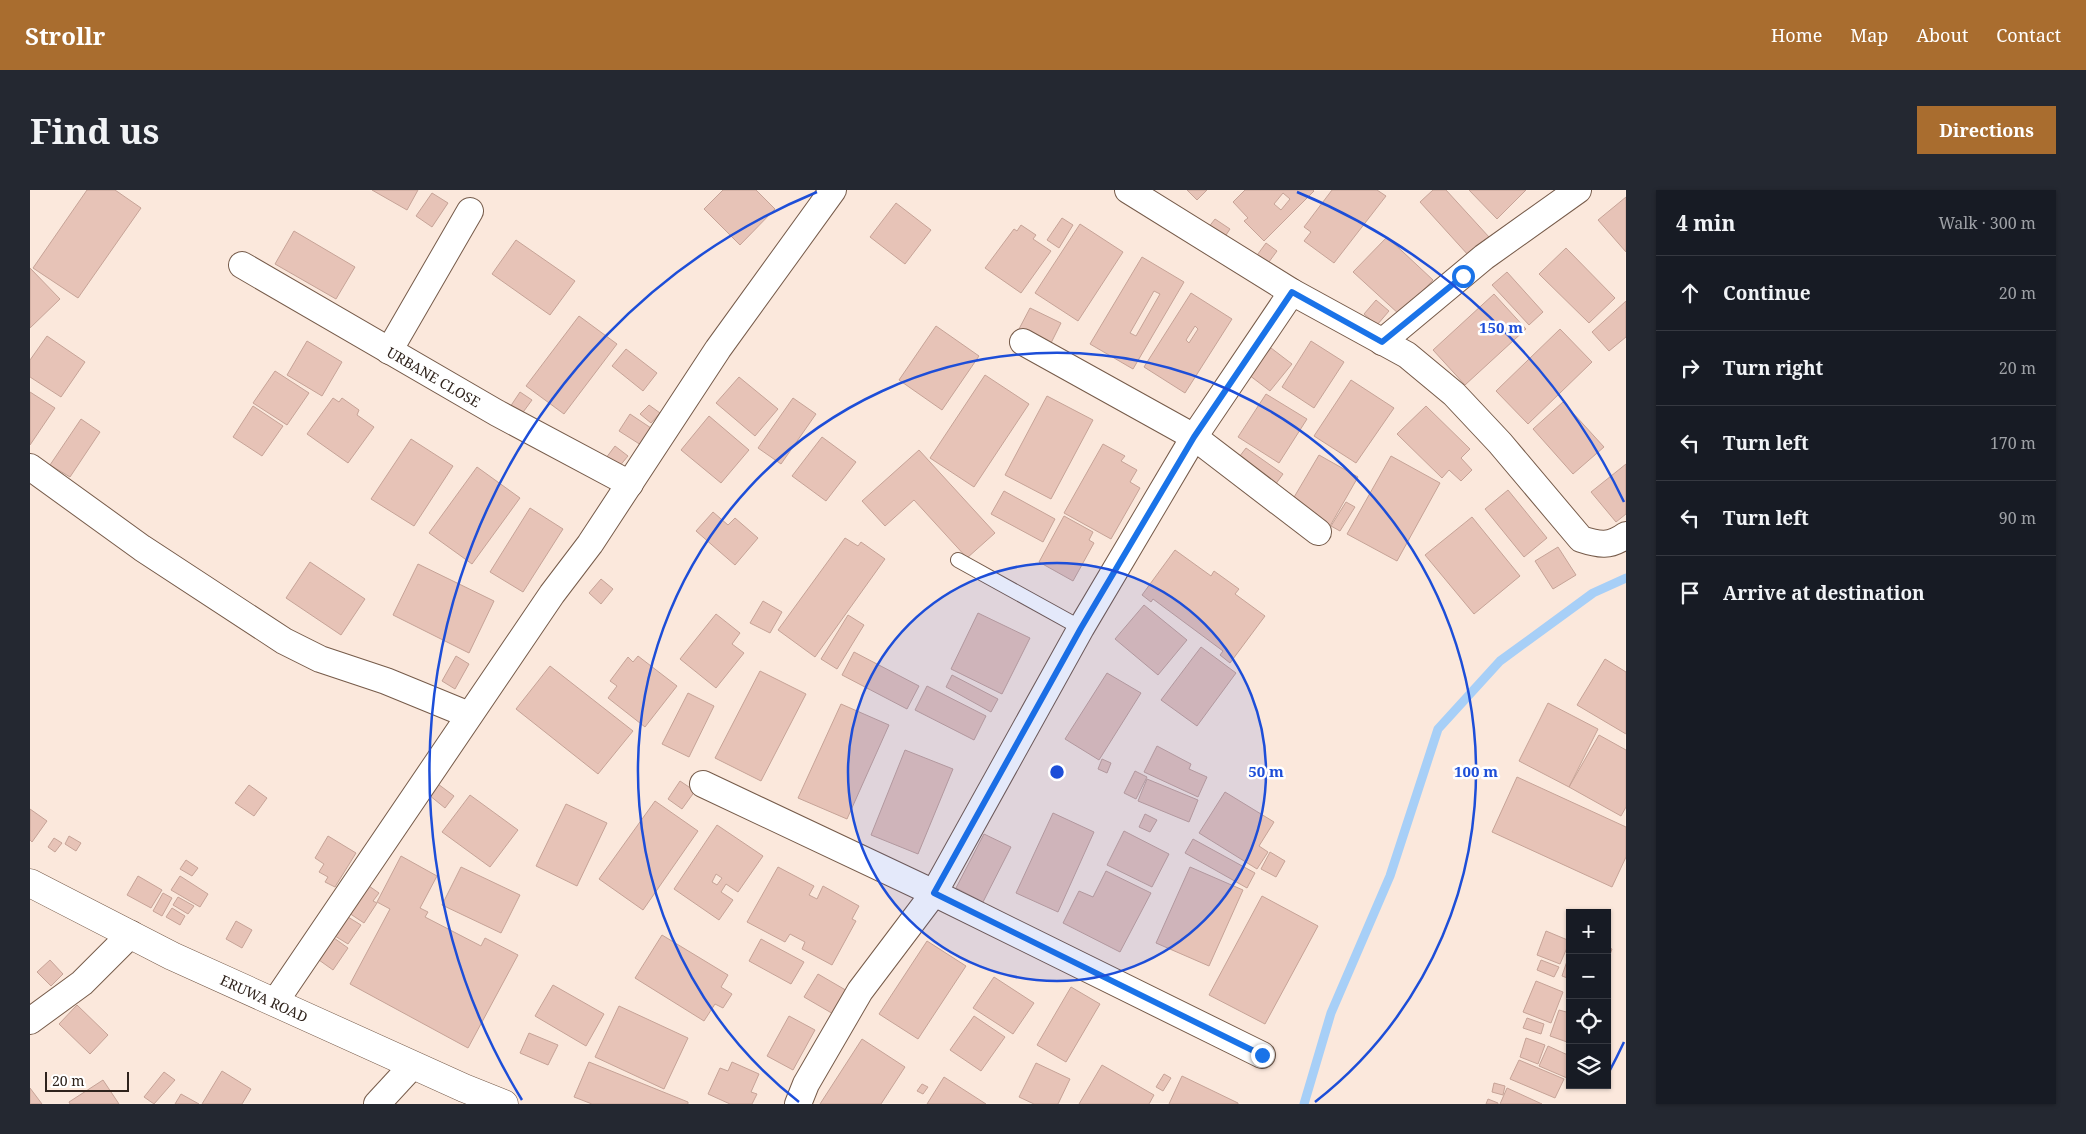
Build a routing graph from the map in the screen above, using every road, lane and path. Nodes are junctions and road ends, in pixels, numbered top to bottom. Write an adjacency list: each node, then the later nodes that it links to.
1 (833, 190): 12 (street)
2 (1128, 190): 6 (street)
3 (1578, 190): 8 (street)
4 (470, 211): 9 (street)
5 (242, 265): 9 (street, URBANE CLOSE)
6 (1292, 292): 8 (street); 10 (street)
7 (1023, 342): 10 (street)
8 (1382, 342): 14 (street)
9 (389, 350): 12 (street, URBANE CLOSE)
10 (1194, 437): 13 (street); 16 (street)
11 (30, 467): 17 (street)
12 (630, 484): 17 (street)
13 (1318, 532)
14 (1626, 535)
15 (958, 560): 16 (lane)
16 (1081, 628): 20 (street)
17 (469, 716): 22 (street)
18 (703, 784): 20 (street)
19 (30, 883): 21 (main road, ERUWA ROAD)
20 (934, 893): 24 (street); 28 (street)
21 (130, 934): 22 (main road, ERUWA ROAD); 23 (street)
22 (275, 1002): 25 (main road, ERUWA ROAD)
23 (30, 1022)
24 (1262, 1055)
25 (413, 1065): 26 (street); 27 (main road, ERUWA ROAD)
26 (377, 1104)
27 (504, 1104)
28 (798, 1104)

